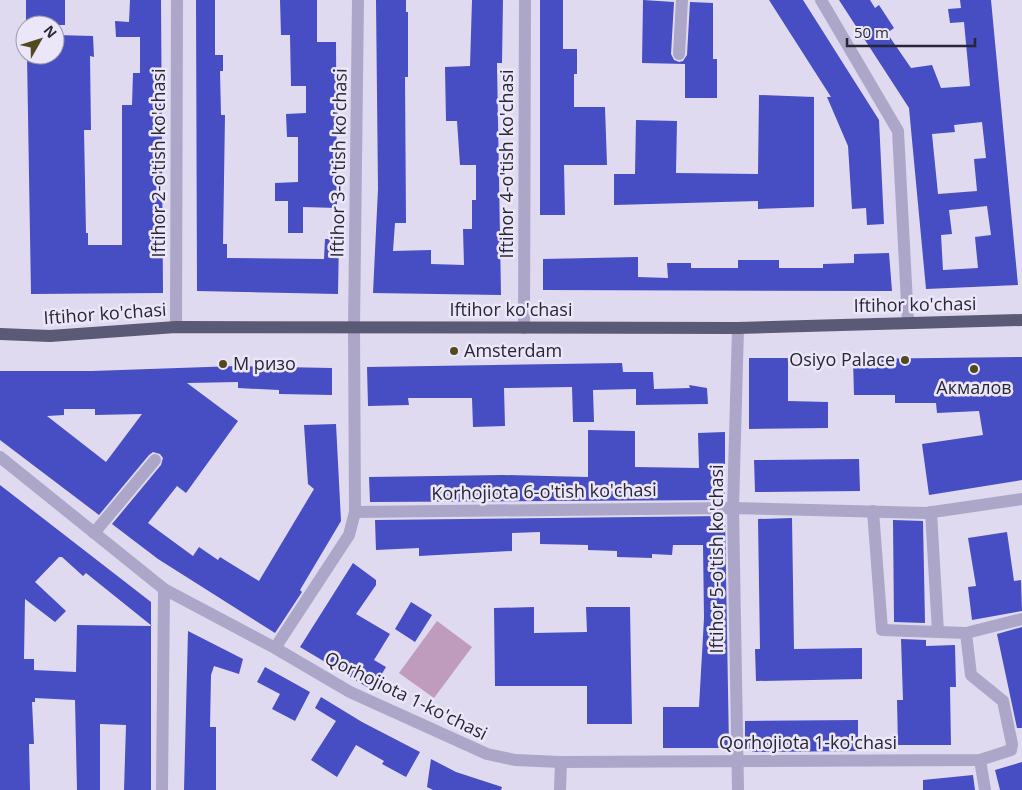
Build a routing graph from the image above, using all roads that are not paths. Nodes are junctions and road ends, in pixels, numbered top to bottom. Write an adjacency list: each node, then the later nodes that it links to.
1 (177, 0): 9 (street, Iftihor 2-o'tish ko'chasi)
2 (358, 0): 10 (street, Iftihor 3-o'tish ko'chasi)
3 (525, 0): 11 (street, Iftihor 4-o'tish ko'chasi)
4 (682, 0): 6 (street)
5 (821, 0): 8 (street)
6 (679, 54)
7 (1022, 320): 8 (main road, Iftihor ko'chasi)
8 (908, 322): 12 (main road, Iftihor ko'chasi)
9 (176, 327): 10 (main road, Iftihor ko'chasi); 13 (main road, Iftihor ko'chasi)
10 (354, 327): 11 (main road, Iftihor ko'chasi); 19 (street)
11 (524, 328): 12 (main road, Iftihor ko'chasi)
12 (738, 328): 17 (street, Iftihor 5-o'tish ko'chasi)
13 (0, 334)
14 (0, 457): 21 (street, Qorhojiota 1-ko'chasi)
15 (155, 460): 21 (street)
16 (1022, 499): 20 (street, Korhojiota 6-o'tish ko'chasi)
17 (733, 508): 18 (street, Korhojiota 6-o'tish ko'chasi); 19 (street, Korhojiota 6-o'tish ko'chasi); 27 (street, Iftihor 5-o'tish ko'chasi)
18 (873, 511): 20 (street, Korhojiota 6-o'tish ko'chasi); 24 (street)
19 (355, 512): 26 (street)
20 (932, 512): 24 (street)
21 (94, 533): 22 (street, Qorhojiota 1-ko'chasi)
22 (164, 589): 26 (street, Qorhojiota 1-ko'chasi); 30 (street)
23 (1022, 619): 25 (street)
24 (938, 632): 25 (street)
25 (966, 633): 28 (street, Qorhojiota 1-ko'chasi)
26 (275, 648): 29 (street, Qorhojiota 1-ko'chasi)
27 (737, 760): 28 (street, Qorhojiota 1-ko'chasi); 29 (street, Qorhojiota 1-ko'chasi); 32 (street, Iftihor 5-o'tish ko'chasi)
28 (980, 760): 33 (street)
29 (561, 762): 31 (street)
30 (162, 790)
31 (560, 790)
32 (738, 790)
33 (985, 790)

